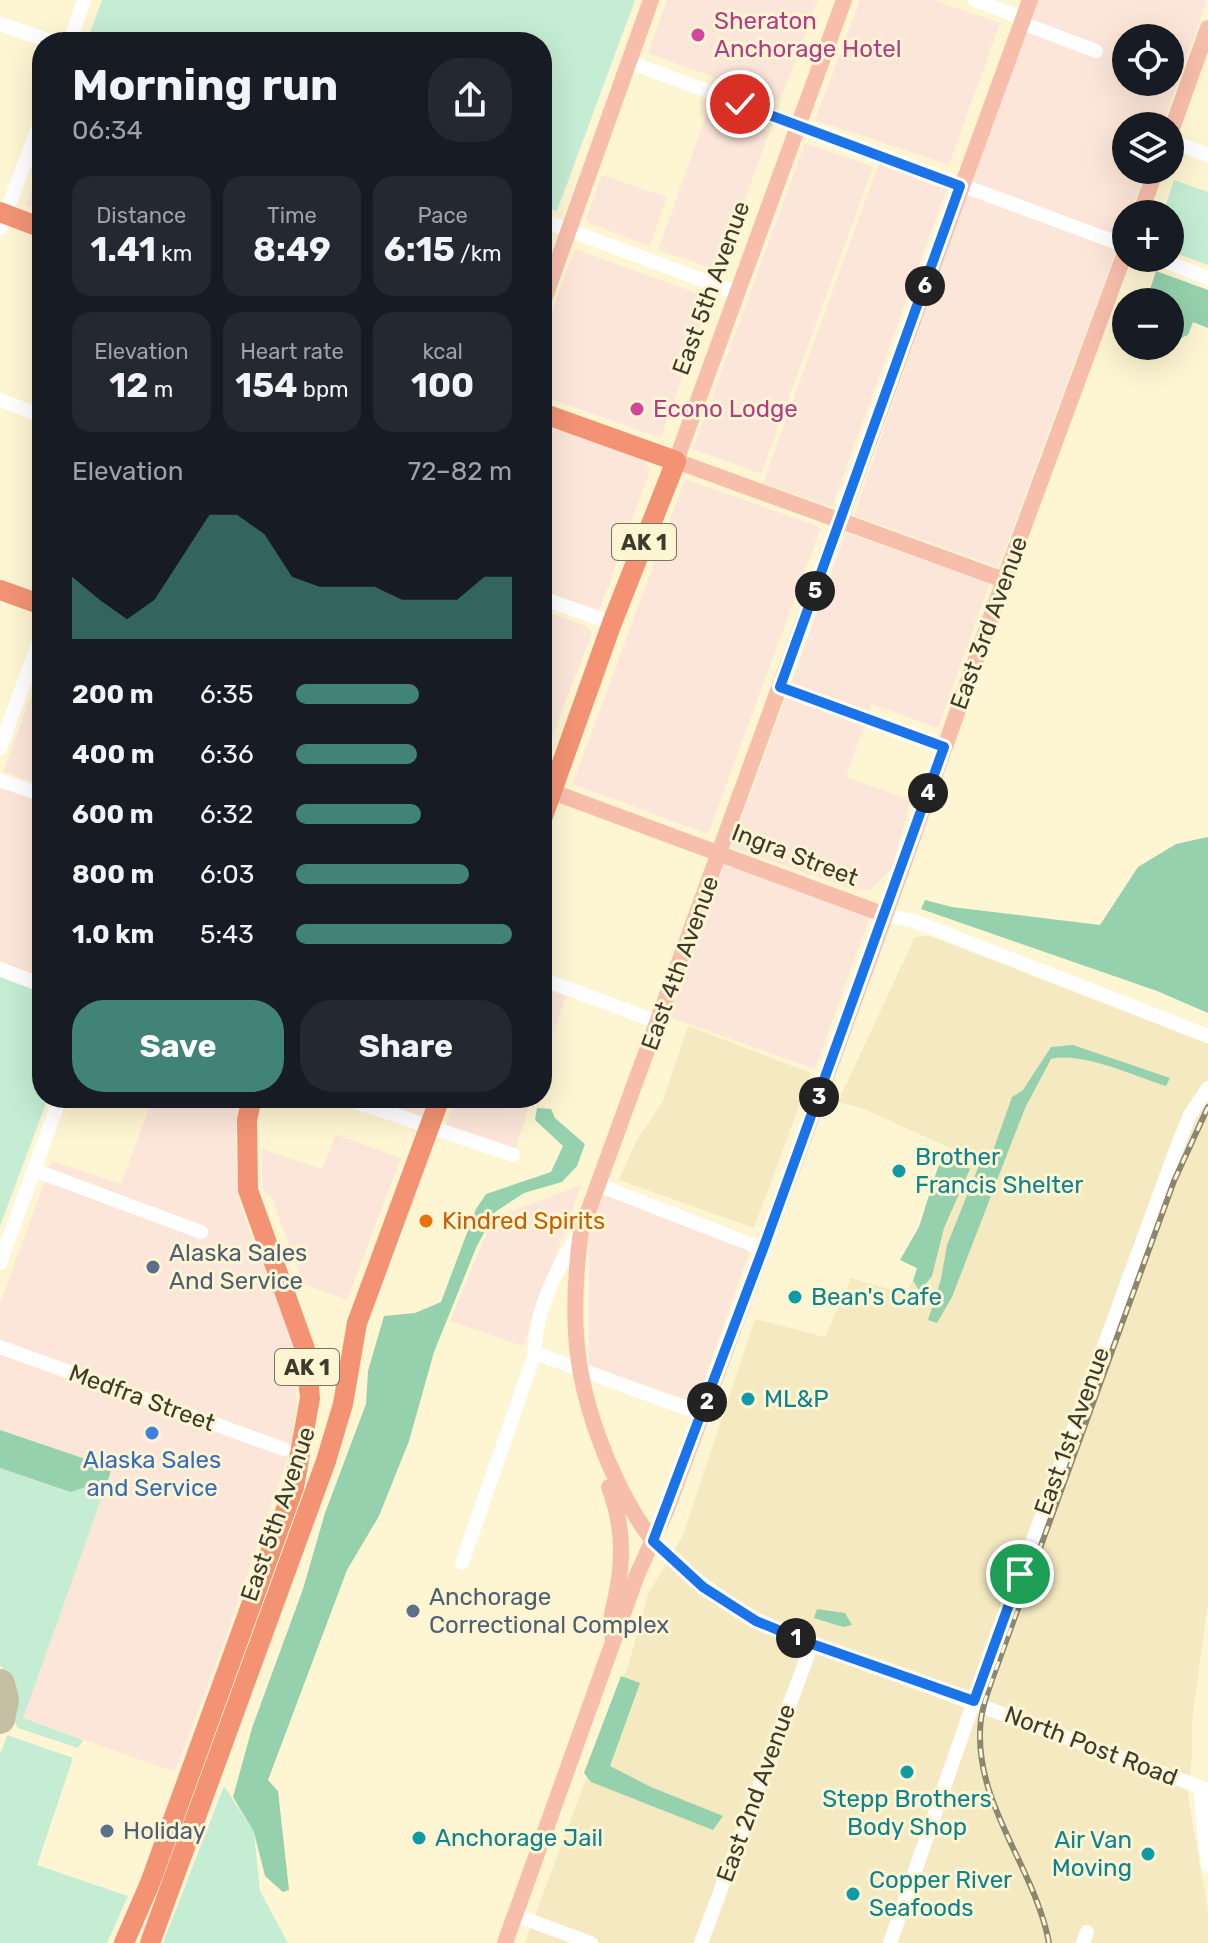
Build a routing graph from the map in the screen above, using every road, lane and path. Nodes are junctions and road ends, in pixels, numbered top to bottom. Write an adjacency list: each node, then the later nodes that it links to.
1 (84, 0): 9 (street)
2 (651, 0): 12 (main road)
3 (844, 0): 14 (main road, East 5th Avenue)
4 (975, 0): 6 (street)
5 (1030, 0): 6 (main road, East 4th Avenue)
6 (1022, 23): 11 (street); 18 (main road, East 4th Avenue)
7 (0, 24): 10 (street)
8 (1208, 28): 13 (main road)
9 (73, 32)
10 (32, 35)
11 (1096, 51)
12 (629, 62): 14 (street); 22 (main road)
13 (1178, 112)
14 (798, 126): 18 (street); 28 (main road, East 5th Avenue)
15 (32, 142): 19 (street)
16 (1184, 146): 17 (street)
17 (1208, 155)
18 (960, 186): 23 (street); 33 (main road, East 4th Avenue)
19 (2, 218): 21 (highway)
20 (552, 224): 22 (street)
21 (32, 226)
22 (569, 230): 26 (main road); 28 (street)
23 (1112, 243)
24 (1184, 269): 27 (street)
25 (1117, 272): 34 (main road, East 3rd Avenue)
26 (552, 277)
27 (1208, 278)
28 (737, 293): 32 (main road, East 5th Avenue)
29 (0, 400): 30 (street)
30 (32, 412)
31 (552, 417): 32 (highway)
32 (676, 461): 33 (main road); 38 (highway, East 5th Avenue / AK 1)
33 (841, 522): 34 (main road); 40 (main road, East 4th Avenue)
34 (1004, 580): 41 (main road, East 3rd Avenue)
35 (0, 590): 36 (highway)
36 (32, 601)
37 (552, 602): 38 (street)
38 (612, 623): 43 (highway, East 5th Avenue / AK 1)
39 (32, 660): 42 (street)
40 (780, 687): 41 (street); 47 (main road, East 4th Avenue)
41 (944, 747): 48 (main road, East 3rd Avenue)
42 (0, 748)
43 (552, 777)
44 (0, 780): 45 (street)
45 (32, 791)
46 (552, 792): 47 (main road, Ingra Street)
47 (720, 854): 49 (main road, Ingra Street); 54 (main road, East 4th Avenue)
48 (900, 873): 49 (main road); 50 (main road, East 3rd Avenue)
49 (849, 900): 50 (main road, Ingra Street)
50 (885, 915): 55 (street, Ingra Street); 67 (main road, East 3rd Avenue)
51 (0, 969): 52 (street)
52 (32, 981)
53 (552, 983): 54 (street)
54 (658, 1022): 64 (main road, East 4th Avenue)
55 (1208, 1036)
56 (1208, 1088): 78 (street, East 1st Avenue)
57 (56, 1108): 63 (street)
58 (250, 1108): 82 (highway, AK 1)
59 (375, 1108): 61 (street)
60 (436, 1108): 61 (highway, East 5th Avenue / AK 1)
61 (429, 1126): 62 (street); 83 (highway, East 5th Avenue / AK 1)
62 (513, 1155)
63 (34, 1170): 66 (street); 68 (street)
64 (598, 1185): 65 (main road, East 4th Avenue); 67 (street)
65 (581, 1231): 70 (street, East 4th Avenue); 71 (main road)
66 (201, 1232)
67 (763, 1249): 72 (main road, East 3rd Avenue)
68 (0, 1263)
69 (0, 1347): 73 (street, Medfra Street)
70 (535, 1353): 71 (street); 75 (street, East 4th Avenue)
71 (579, 1370): 72 (street); 74 (main road); 76 (main road)
72 (702, 1414): 74 (main road, East 3rd Avenue)
73 (284, 1449)
74 (653, 1541): 76 (main road, East 3rd Avenue); 77 (street, North Post Road)
75 (462, 1563)
76 (613, 1643): 81 (main road, East 3rd Avenue)
77 (812, 1644): 78 (street, North Post Road); 86 (street, East 2nd Avenue)
78 (974, 1701): 79 (street, North Post Road); 87 (street, East 1st Avenue)
79 (1204, 1789): 80 (street)
80 (1208, 1866)
81 (515, 1915): 84 (main road, East 3rd Avenue); 85 (street)
82 (124, 1943)
83 (150, 1943)
84 (505, 1943)
85 (591, 1943)
86 (701, 1943)
87 (890, 1943)

